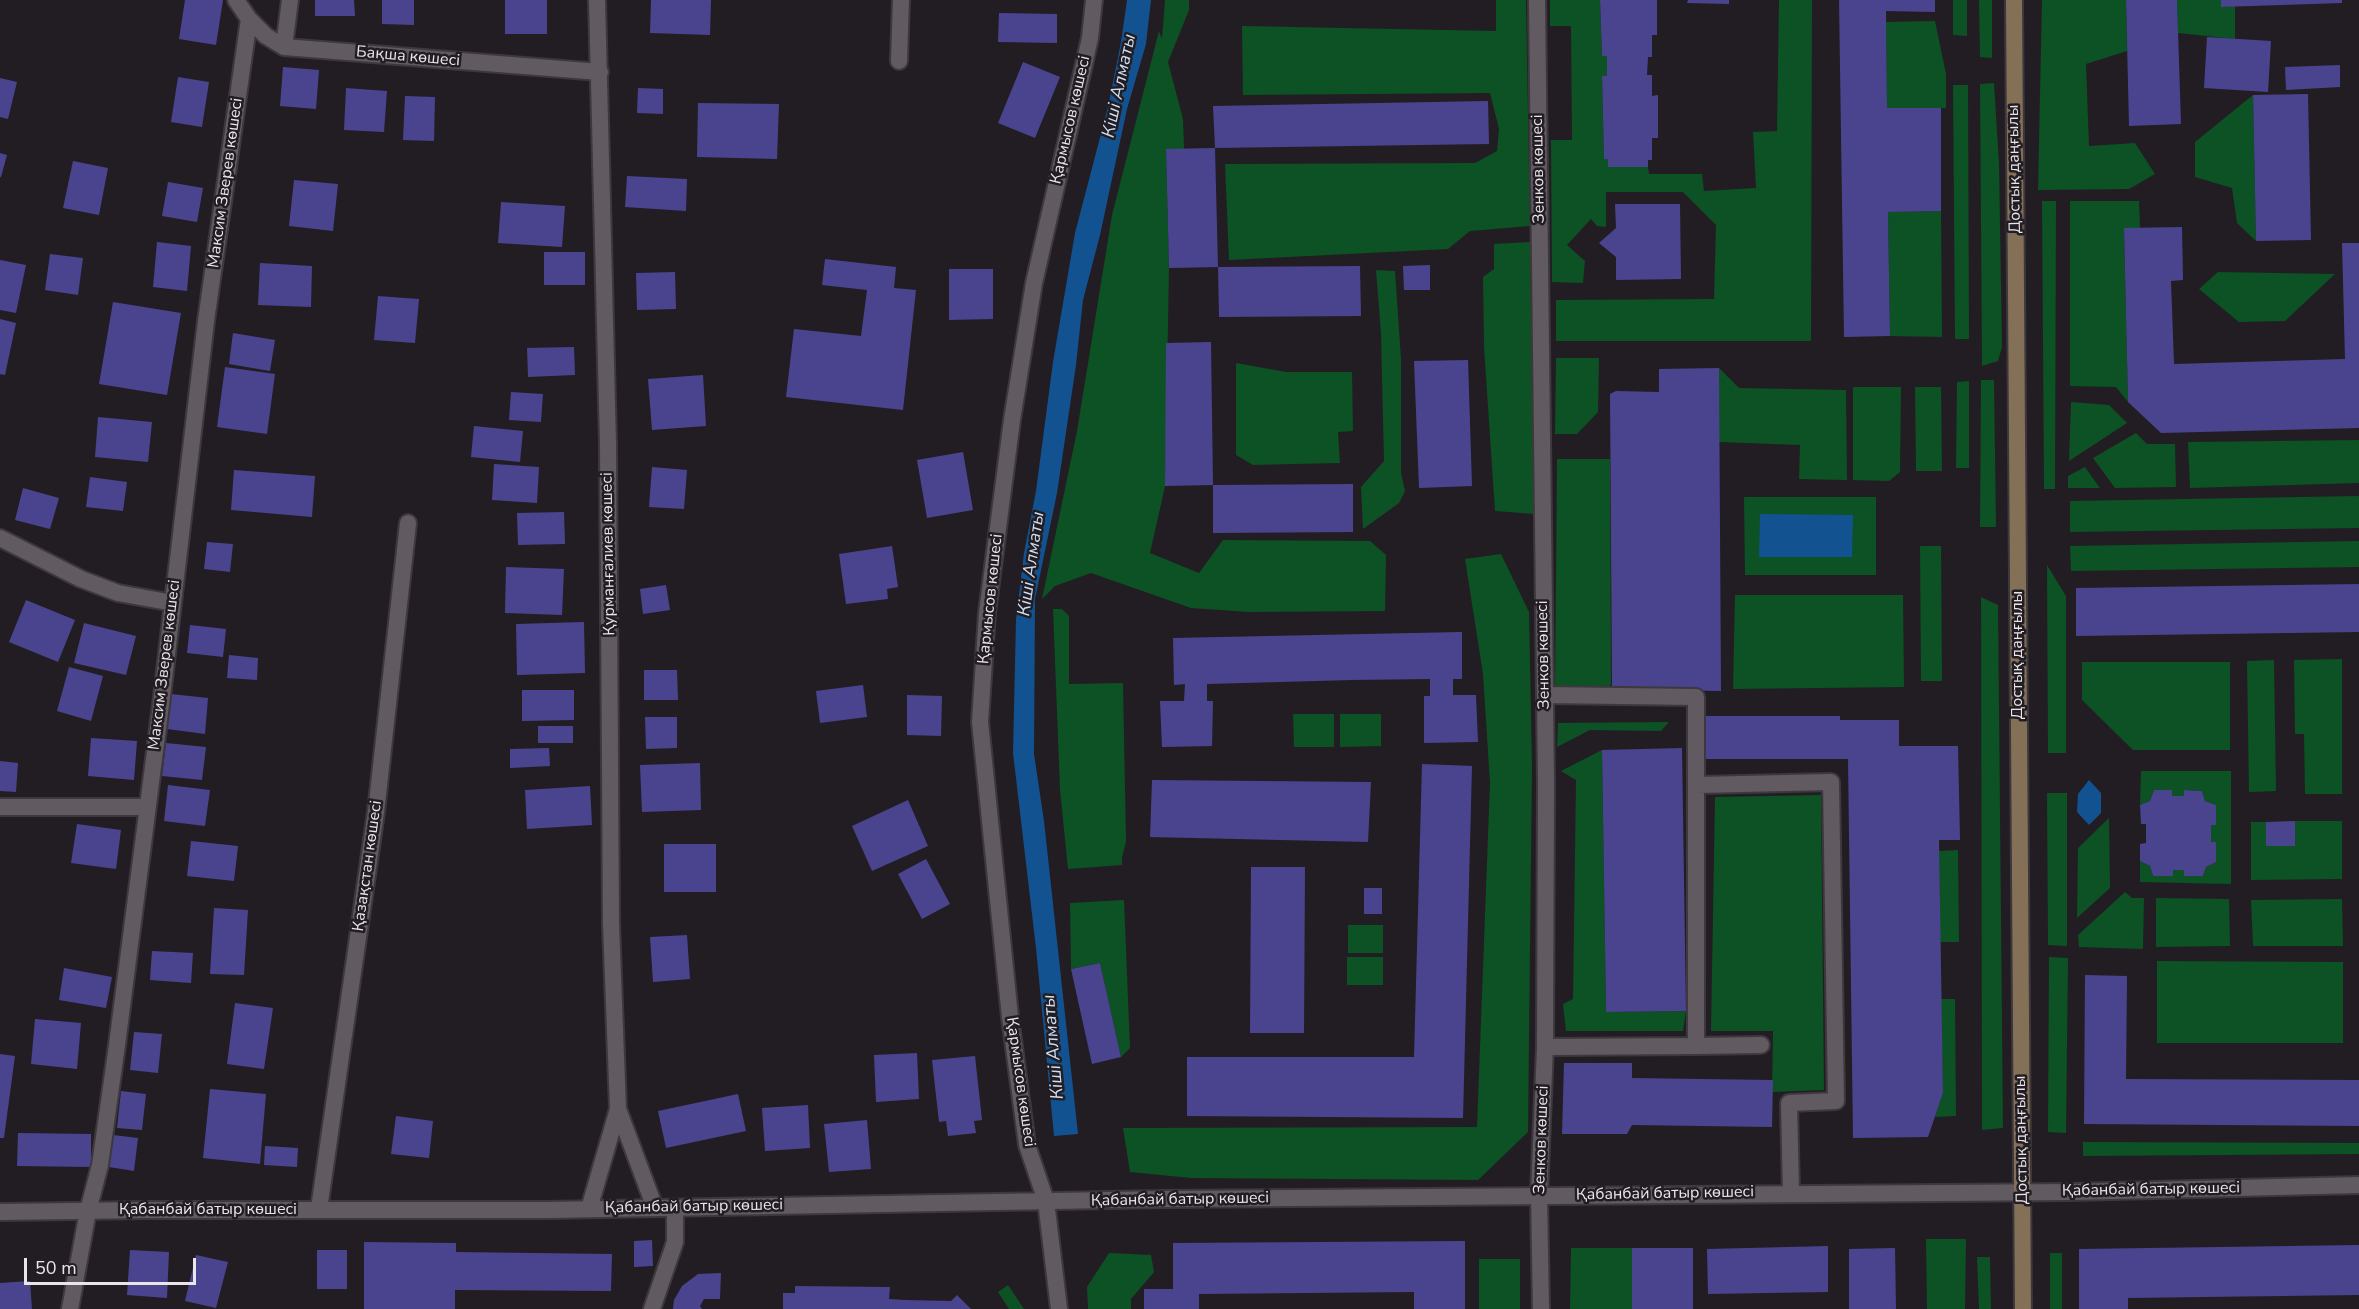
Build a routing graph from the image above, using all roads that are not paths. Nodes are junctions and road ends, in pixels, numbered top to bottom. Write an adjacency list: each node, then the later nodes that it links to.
1 (236, 0): 8 (street)
2 (290, 0): 9 (street)
3 (597, 0): 11 (street, Қурманғалиев көшесі)
4 (901, 0): 10 (street)
5 (1094, 0): 27 (street, Қармысов көшесі)
6 (1537, 0): 15 (street, Зенков көшесі)
7 (2013, 0): 24 (main road, Достық даңғылы)
8 (249, 19): 9 (street); 14 (street, Максим Зверев көшесі)
9 (284, 47): 11 (street, Бақша көшесі)
10 (899, 61)
11 (600, 72): 22 (street, Қурманғалиев көшесі)
12 (408, 522): 30 (street, Қазақстан көшесі)
13 (0, 537): 14 (street)
14 (173, 603): 18 (street, Максим Зверев көшесі)
15 (1545, 695): 16 (street); 21 (street, Зенков көшесі)
16 (1697, 785): 20 (street); 25 (street)
17 (0, 807): 18 (street)
18 (148, 807): 32 (street, Максим Зверев көшесі)
19 (1761, 1045): 20 (street)
20 (1696, 1046): 21 (street)
21 (1545, 1047): 26 (street, Зенков көшесі)
22 (618, 1109): 28 (street); 31 (street)
23 (2359, 1185): 24 (street, Қабанбай батыр көшесі)
24 (2023, 1192): 25 (street, Қабанбай батыр көшесі); 38 (main road, Достық даңғылы)
25 (1791, 1193): 26 (street, Қабанбай батыр көшесі)
26 (1539, 1195): 27 (street, Қабанбай батыр көшесі); 37 (street, Зенков көшесі)
27 (1046, 1201): 29 (street, Қабанбай батыр көшесі); 36 (street, Қармысов көшесі)
28 (655, 1208): 29 (street, Қабанбай батыр көшесі); 31 (street, Қабанбай батыр көшесі)
29 (675, 1208): 35 (street)
30 (319, 1209): 31 (street, Қабанбай батыр көшесі); 32 (street, Қабанбай батыр көшесі)
31 (589, 1209)
32 (88, 1210): 33 (street, Қабанбай батыр көшесі); 34 (street, Максим Зверев көшесі)
33 (0, 1212)
34 (70, 1309)
35 (652, 1309)
36 (1059, 1309)
37 (1541, 1309)
38 (2024, 1309)

